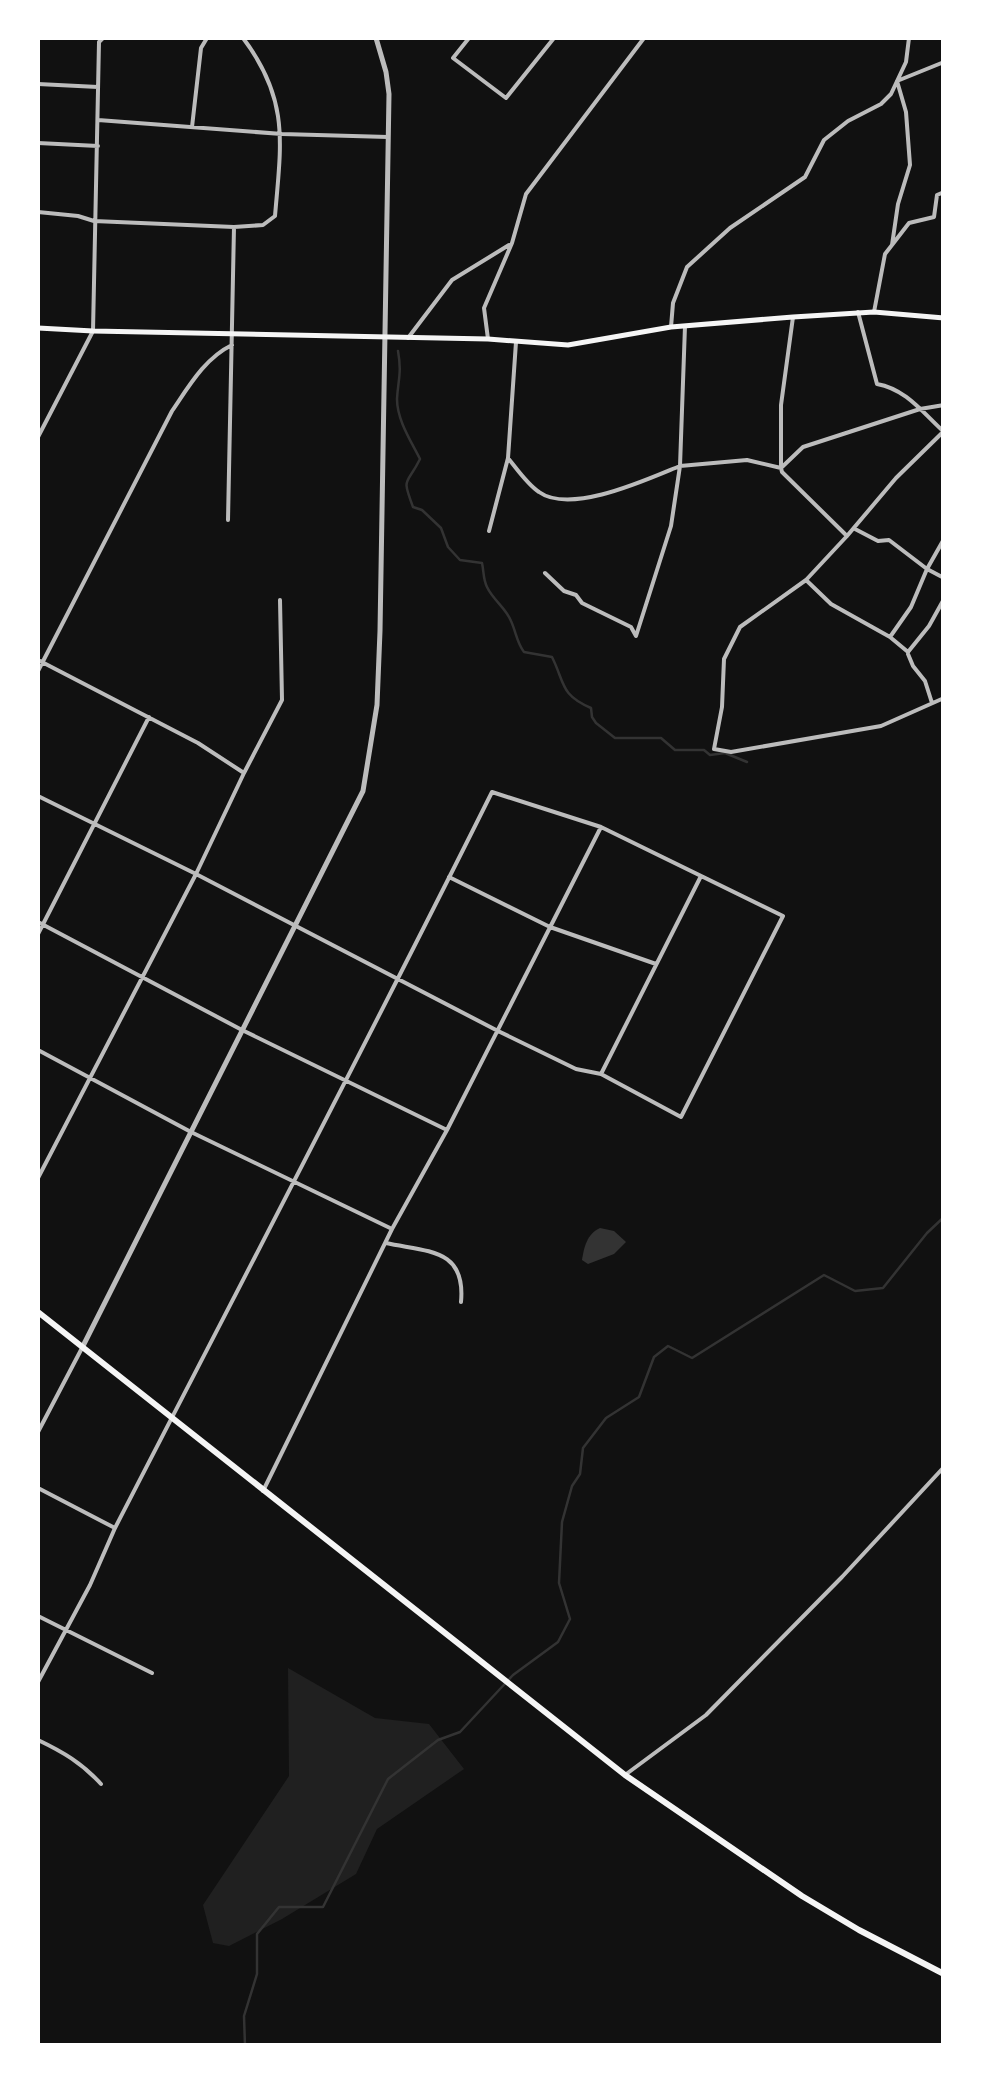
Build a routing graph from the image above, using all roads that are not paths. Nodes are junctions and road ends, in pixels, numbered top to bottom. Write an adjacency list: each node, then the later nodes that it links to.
1 (93, 38): 9 (street)
2 (206, 38): 15 (street)
3 (243, 38): 16 (street)
4 (379, 38): 17 (street)
5 (469, 38): 6 (street)
6 (554, 38)
7 (909, 38): 11 (street)
8 (640, 39): 24 (street)
9 (101, 40): 13 (street)
10 (944, 62): 11 (street)
11 (897, 81): 25 (street); 31 (street)
12 (38, 84): 13 (street)
13 (99, 87): 14 (street)
14 (98, 120): 15 (street); 19 (street)
15 (192, 127): 16 (street)
16 (282, 134): 17 (street); 23 (street)
17 (389, 137): 35 (street)
18 (38, 143): 19 (street)
19 (98, 146): 22 (street)
20 (944, 192): 25 (street)
21 (38, 212): 22 (street)
22 (94, 221): 23 (street); 33 (street)
23 (234, 227): 34 (street)
24 (512, 243): 36 (street); 37 (street)
25 (892, 245): 27 (street)
26 (858, 312): 27 (main road); 28 (main road); 41 (street)
27 (874, 312): 29 (main road)
28 (792, 317): 30 (main road); 46 (street)
29 (944, 318)
30 (685, 326): 31 (main road); 45 (street)
31 (671, 327): 38 (main road)
32 (38, 328): 33 (main road)
33 (93, 331): 34 (main road); 43 (street)
34 (232, 334): 35 (main road); 39 (street)
35 (384, 338): 36 (main road); 73 (street)
36 (408, 338): 37 (main road)
37 (488, 339): 38 (main road)
38 (516, 342): 44 (street)
39 (232, 345): 47 (street); 60 (street)
40 (944, 405): 41 (street)
41 (920, 410): 42 (street); 46 (street)
42 (943, 432): 48 (street)
43 (38, 437)
44 (508, 458): 45 (street); 49 (street)
45 (680, 466): 46 (street); 53 (street)
46 (781, 468): 50 (street)
47 (228, 520)
48 (855, 529): 50 (street); 52 (street)
49 (489, 531)
50 (848, 536): 55 (street)
51 (944, 539): 52 (street)
52 (926, 569): 54 (street); 58 (street)
53 (545, 573)
54 (944, 578)
55 (806, 580): 58 (street); 63 (street)
56 (944, 598): 59 (street)
57 (280, 600): 65 (street)
58 (890, 637): 59 (street)
59 (908, 652): 63 (street)
60 (40, 662): 61 (street); 64 (street)
61 (38, 671)
62 (944, 698): 63 (street)
63 (932, 703)
64 (149, 717): 65 (street); 67 (street)
65 (244, 773): 69 (street)
66 (38, 796): 67 (street)
67 (94, 825): 69 (street); 72 (street)
68 (601, 827): 70 (street); 71 (street); 74 (street)
69 (196, 874): 73 (street); 77 (street)
70 (449, 876): 74 (street); 78 (street)
71 (700, 878): 76 (street); 82 (street)
72 (40, 923): 75 (street); 77 (street)
73 (294, 926): 78 (street); 79 (street)
74 (550, 927): 76 (street); 80 (street)
75 (38, 934)
76 (656, 964): 82 (street)
77 (142, 976): 79 (street); 83 (street)
78 (398, 977): 80 (street); 84 (street)
79 (242, 1030): 84 (street); 86 (street)
80 (498, 1030): 82 (street); 85 (street)
81 (38, 1050): 83 (street)
82 (601, 1074)
83 (90, 1078): 86 (street); 87 (street)
84 (346, 1082): 85 (street); 88 (street)
85 (447, 1130): 89 (street)
86 (191, 1132): 88 (street); 93 (street)
87 (38, 1178)
88 (294, 1183): 89 (street); 94 (street)
89 (392, 1229): 90 (street)
90 (386, 1242): 91 (street); 98 (street)
91 (461, 1302)
92 (38, 1312): 93 (highway)
93 (83, 1346): 94 (highway); 95 (street)
94 (174, 1418): 98 (highway); 99 (street)
95 (38, 1432)
96 (944, 1467): 105 (street)
97 (38, 1488): 99 (street)
98 (262, 1491): 105 (highway)
99 (115, 1528): 101 (street)
100 (38, 1616): 101 (street)
101 (65, 1629): 102 (street); 103 (street)
102 (152, 1673)
103 (38, 1682)
104 (38, 1740): 106 (street)
105 (625, 1775): 107 (highway)
106 (100, 1784)
107 (944, 1974)

